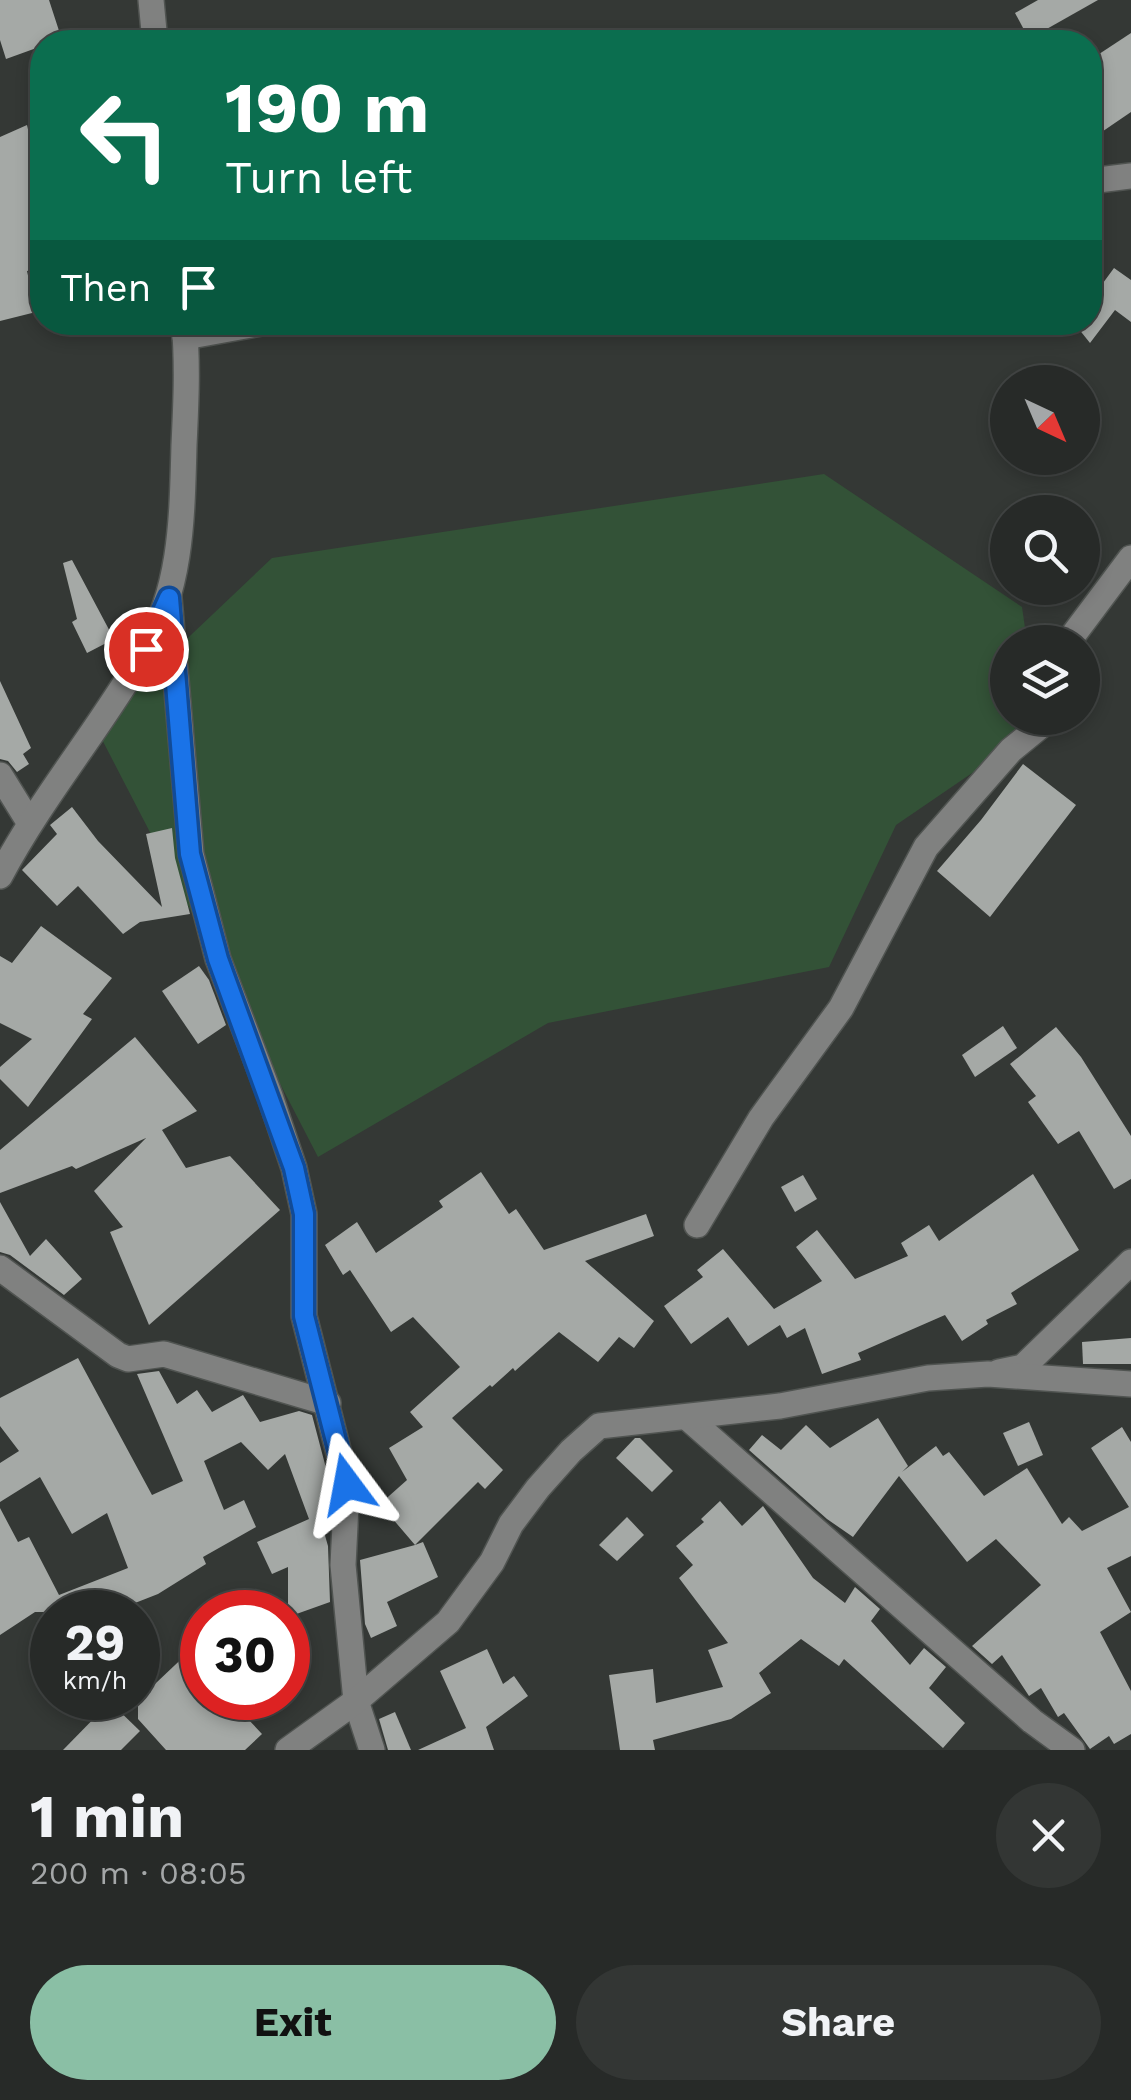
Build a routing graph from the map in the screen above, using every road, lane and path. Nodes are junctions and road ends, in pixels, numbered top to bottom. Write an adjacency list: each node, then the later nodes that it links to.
1 (151, 0): 2 (street)
2 (154, 30)
3 (1131, 176): 4 (street)
4 (1102, 180)
5 (184, 335): 7 (street)
6 (1131, 558): 8 (street)
7 (169, 598): 11 (street); 18 (street)
8 (1081, 625)
9 (1029, 735): 13 (street)
10 (0, 775): 11 (street)
11 (28, 822): 12 (street)
12 (0, 876)
13 (697, 1225)
14 (1131, 1262): 16 (street)
15 (0, 1268): 18 (street)
16 (988, 1374): 17 (street); 19 (street)
17 (1131, 1384)
18 (328, 1402): 20 (street)
19 (688, 1418): 20 (street); 23 (street)
20 (356, 1701): 21 (street); 22 (street)
21 (288, 1750)
22 (372, 1750)
23 (1072, 1750)

